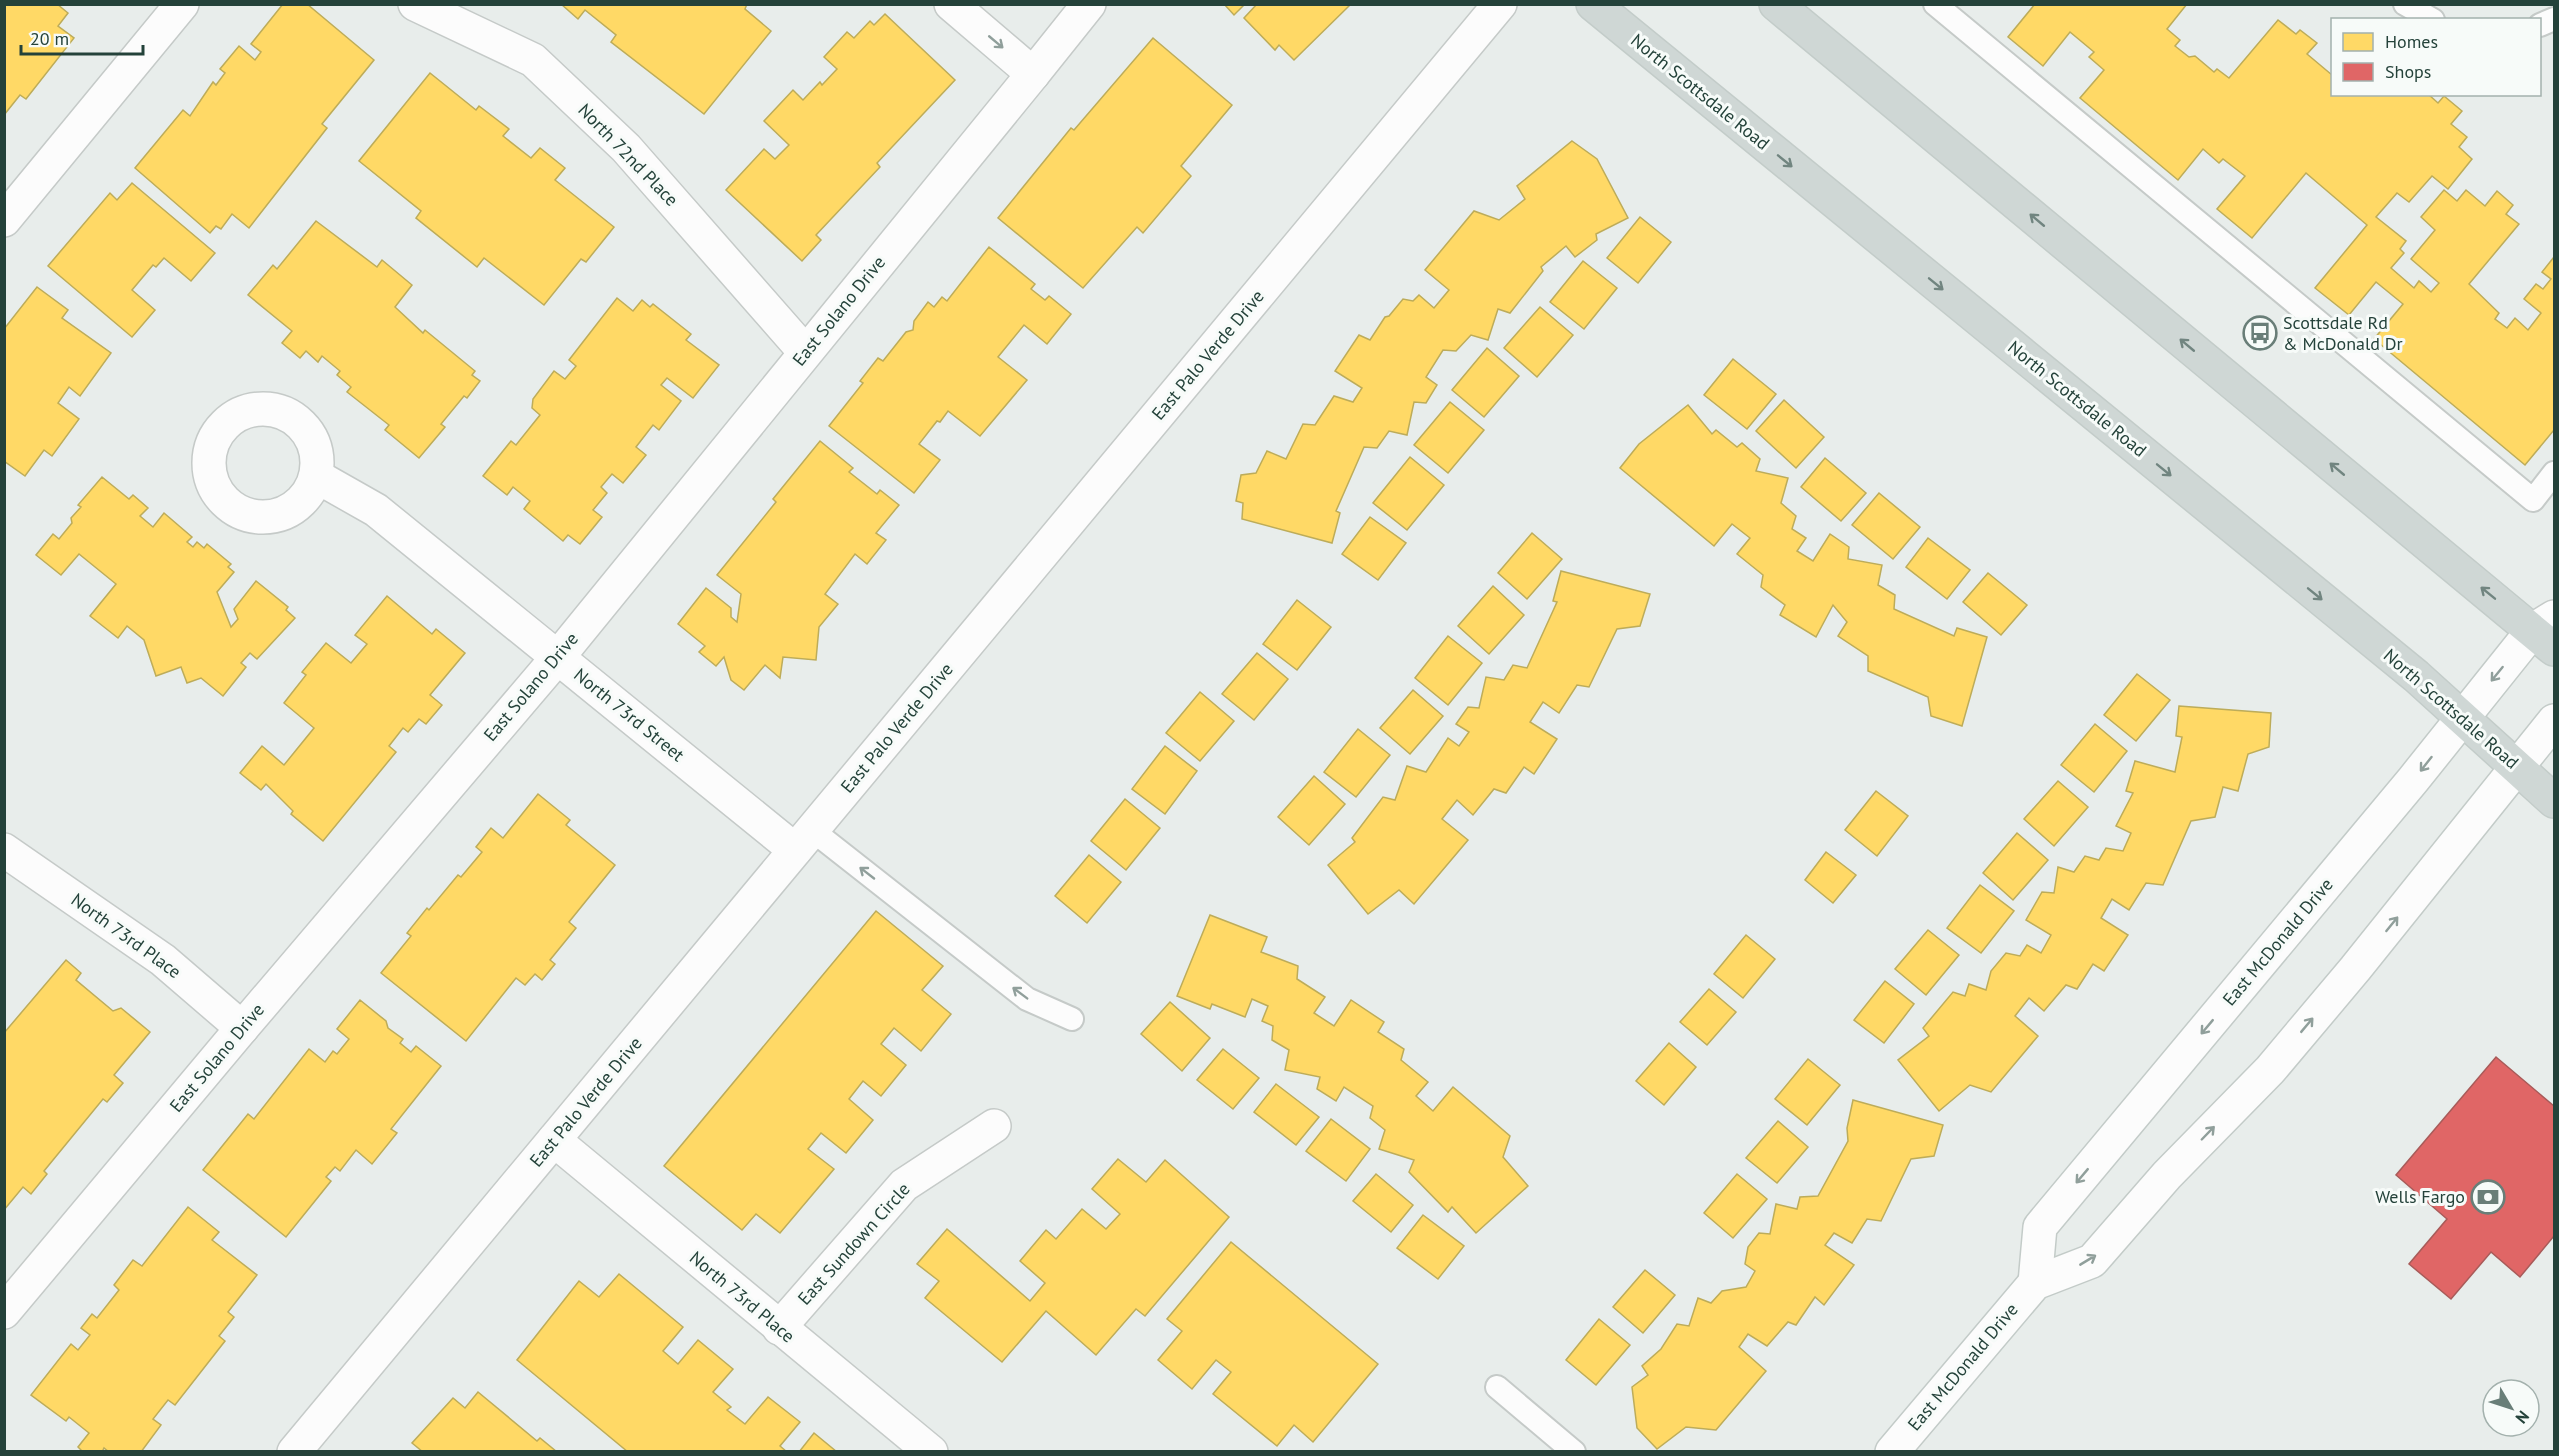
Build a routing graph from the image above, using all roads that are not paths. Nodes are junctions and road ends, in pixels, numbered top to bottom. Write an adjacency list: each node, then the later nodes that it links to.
1 (182, 4): 12 (street)
2 (415, 4): 13 (street, North 72nd Place)
3 (951, 4): 11 (street, one-way to 11)
4 (1089, 4): 11 (street, East Solano Drive)
5 (1500, 4): 22 (street, East Palo Verde Drive)
6 (1593, 4): 18 (main road, North Scottsdale Road, one-way to 18)
7 (1776, 4): 16 (main road, one-way to 7)
8 (1935, 4): 14 (lane)
9 (2405, 4): 10 (lane)
10 (2430, 18)
11 (1033, 74): 13 (street, East Solano Drive)
12 (4, 220)
13 (804, 352): 17 (street, East Solano Drive)
14 (2554, 473)
15 (316, 476): 17 (street, North 73rd Street)
16 (2547, 632): 18 (street, East McDonald Drive, one-way to 18)
17 (558, 657): 22 (street, North 73rd Street); 25 (street, East Solano Drive)
18 (2462, 718): 20 (main road, North Scottsdale Road); 28 (street, East McDonald Drive, one-way to 28)
19 (2554, 721): 20 (street, East McDonald Drive)
20 (2518, 768): 21 (main road, North Scottsdale Road); 28 (street, East McDonald Drive, one-way to 20)
21 (2554, 801)
22 (804, 840): 24 (lane, one-way to 22); 27 (street, East Palo Verde Drive)
23 (4, 850): 25 (street, North 73rd Place)
24 (1072, 1019)
25 (242, 1028): 29 (street, East Solano Drive)
26 (994, 1126): 30 (street, East Sundown Circle)
27 (554, 1140): 30 (street, North 73rd Place); 32 (street, East Palo Verde Drive)
28 (2035, 1283): 35 (street, East McDonald Drive)
29 (10, 1295)
30 (779, 1328): 33 (street, North 73rd Place)
31 (1497, 1387): 34 (lane)
32 (294, 1452)
33 (931, 1452)
34 (1574, 1452)
35 (1892, 1452)

